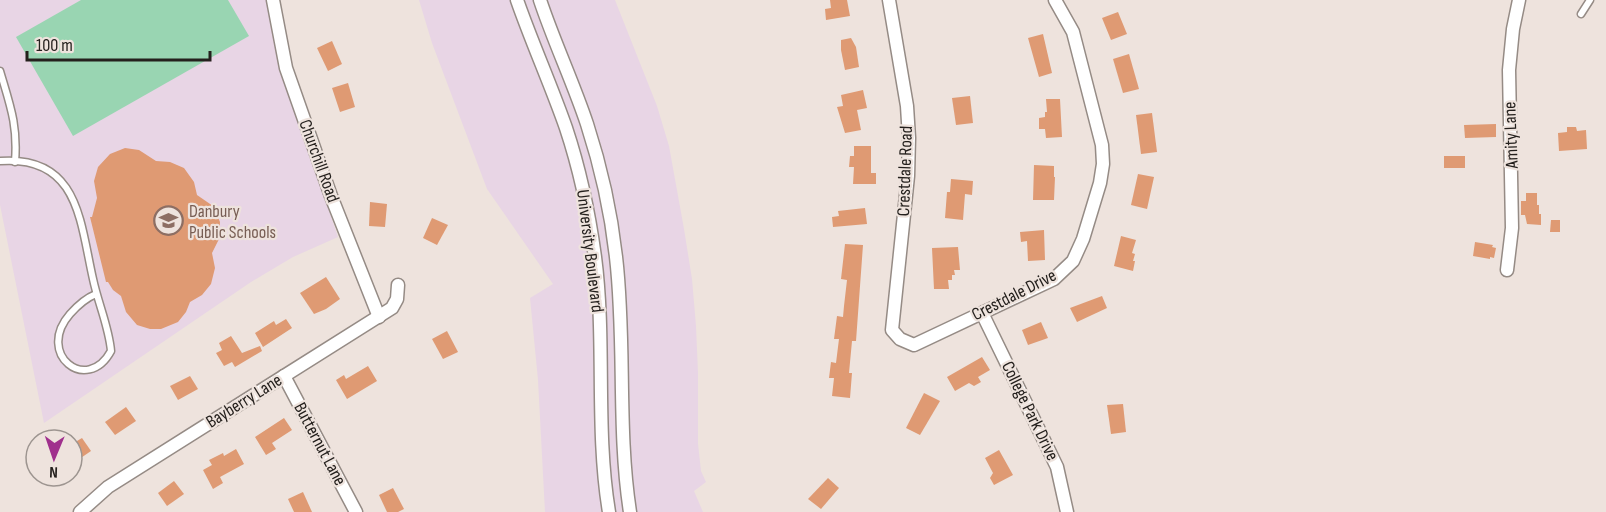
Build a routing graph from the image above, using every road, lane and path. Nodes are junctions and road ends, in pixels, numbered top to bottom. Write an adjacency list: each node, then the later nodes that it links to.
1 (273, 0): 16 (street, Churchill Road)
2 (518, 0): 21 (street, University Boulevard)
3 (540, 0): 22 (street, University Boulevard)
4 (889, 0): 17 (street, Crestdale Road)
5 (1055, 0): 15 (street, Crestdale Drive)
6 (1519, 0): 12 (street, Amity Lane)
7 (1590, 0): 8 (lane)
8 (1581, 15)
9 (0, 71): 11 (lane)
10 (0, 161): 11 (lane)
11 (15, 162): 14 (lane)
12 (1507, 270)
13 (398, 285): 16 (street, Bayberry Lane)
14 (96, 294): 14 (lane)
15 (982, 313): 17 (street, Crestdale Drive); 23 (street, College Park Drive)
16 (379, 318): 18 (street, Bayberry Lane)
17 (900, 339)
18 (284, 376): 19 (street, Bayberry Lane); 20 (street, Butternut Lane)
19 (80, 512)
20 (356, 512)
21 (609, 512)
22 (630, 512)
23 (1067, 512)

